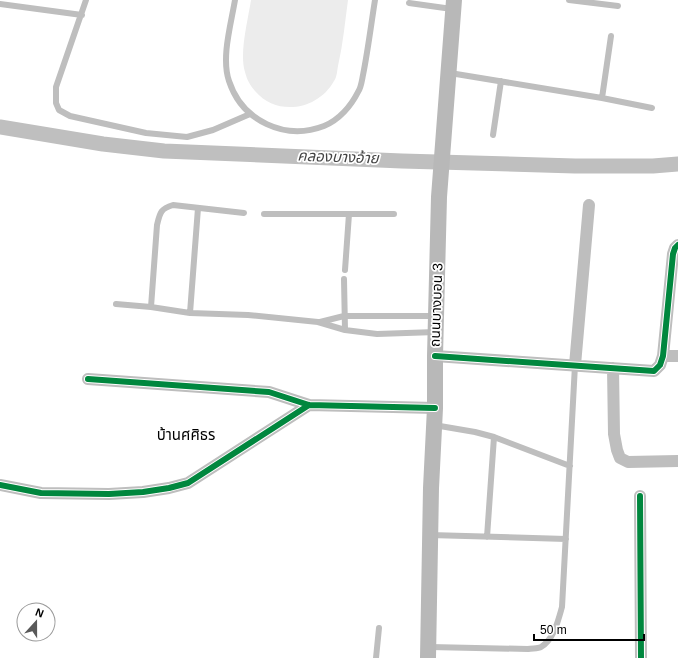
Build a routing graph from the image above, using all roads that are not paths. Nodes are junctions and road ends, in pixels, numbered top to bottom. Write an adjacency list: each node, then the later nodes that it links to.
1 (86, 0): 9 (lane)
2 (235, 0): 15 (lane)
3 (375, 0): 15 (lane)
4 (569, 0): 8 (lane)
5 (409, 3): 7 (lane)
6 (0, 4): 9 (lane)
7 (453, 5): 11 (main road, ถนนบางบอน 3)
8 (618, 6)
9 (82, 14): 15 (lane)
10 (611, 36): 13 (lane)
11 (448, 72): 12 (lane); 30 (main road, ถนนบางบอน 3)
12 (501, 81): 13 (lane); 16 (lane)
13 (602, 98): 14 (lane)
14 (652, 108)
15 (250, 114)
16 (492, 135)
17 (589, 205): 37 (street)
18 (198, 208): 19 (lane); 27 (lane); 28 (lane)
19 (244, 213)
20 (264, 214): 21 (lane)
21 (349, 214): 22 (lane); 24 (lane)
22 (394, 214)
23 (678, 245): 35 (street)
24 (345, 270)
25 (344, 279): 29 (lane)
26 (116, 304): 27 (lane)
27 (151, 307): 28 (lane)
28 (190, 313): 31 (lane)
29 (344, 316): 30 (lane); 31 (lane); 32 (lane)
30 (436, 316): 33 (main road, ถนนบางบอน 3)
31 (318, 322): 32 (lane)
32 (345, 330): 33 (lane)
33 (436, 332): 34 (main road, ถนนบางบอน 3)
34 (435, 356): 37 (street); 41 (main road, ถนนบางบอน 3)
35 (663, 356): 36 (street); 38 (street)
36 (678, 356)
37 (575, 365): 38 (street); 45 (lane)
38 (613, 368): 44 (street)
39 (88, 378): 40 (street)
40 (309, 405): 41 (street); 46 (street)
41 (435, 408): 42 (main road, ถนนบางบอน 3)
42 (434, 425): 43 (lane); 48 (main road, ถนนบางบอน 3)
43 (494, 437): 45 (lane); 49 (lane)
44 (678, 461)
45 (570, 466): 50 (lane)
46 (0, 485)
47 (640, 496): 54 (street)
48 (430, 535): 49 (lane); 52 (main road, ถนนบางบอน 3)
49 (487, 537): 50 (lane)
50 (566, 539): 52 (lane)
51 (379, 628): 53 (lane)
52 (428, 653)
53 (376, 658)
54 (641, 658)

